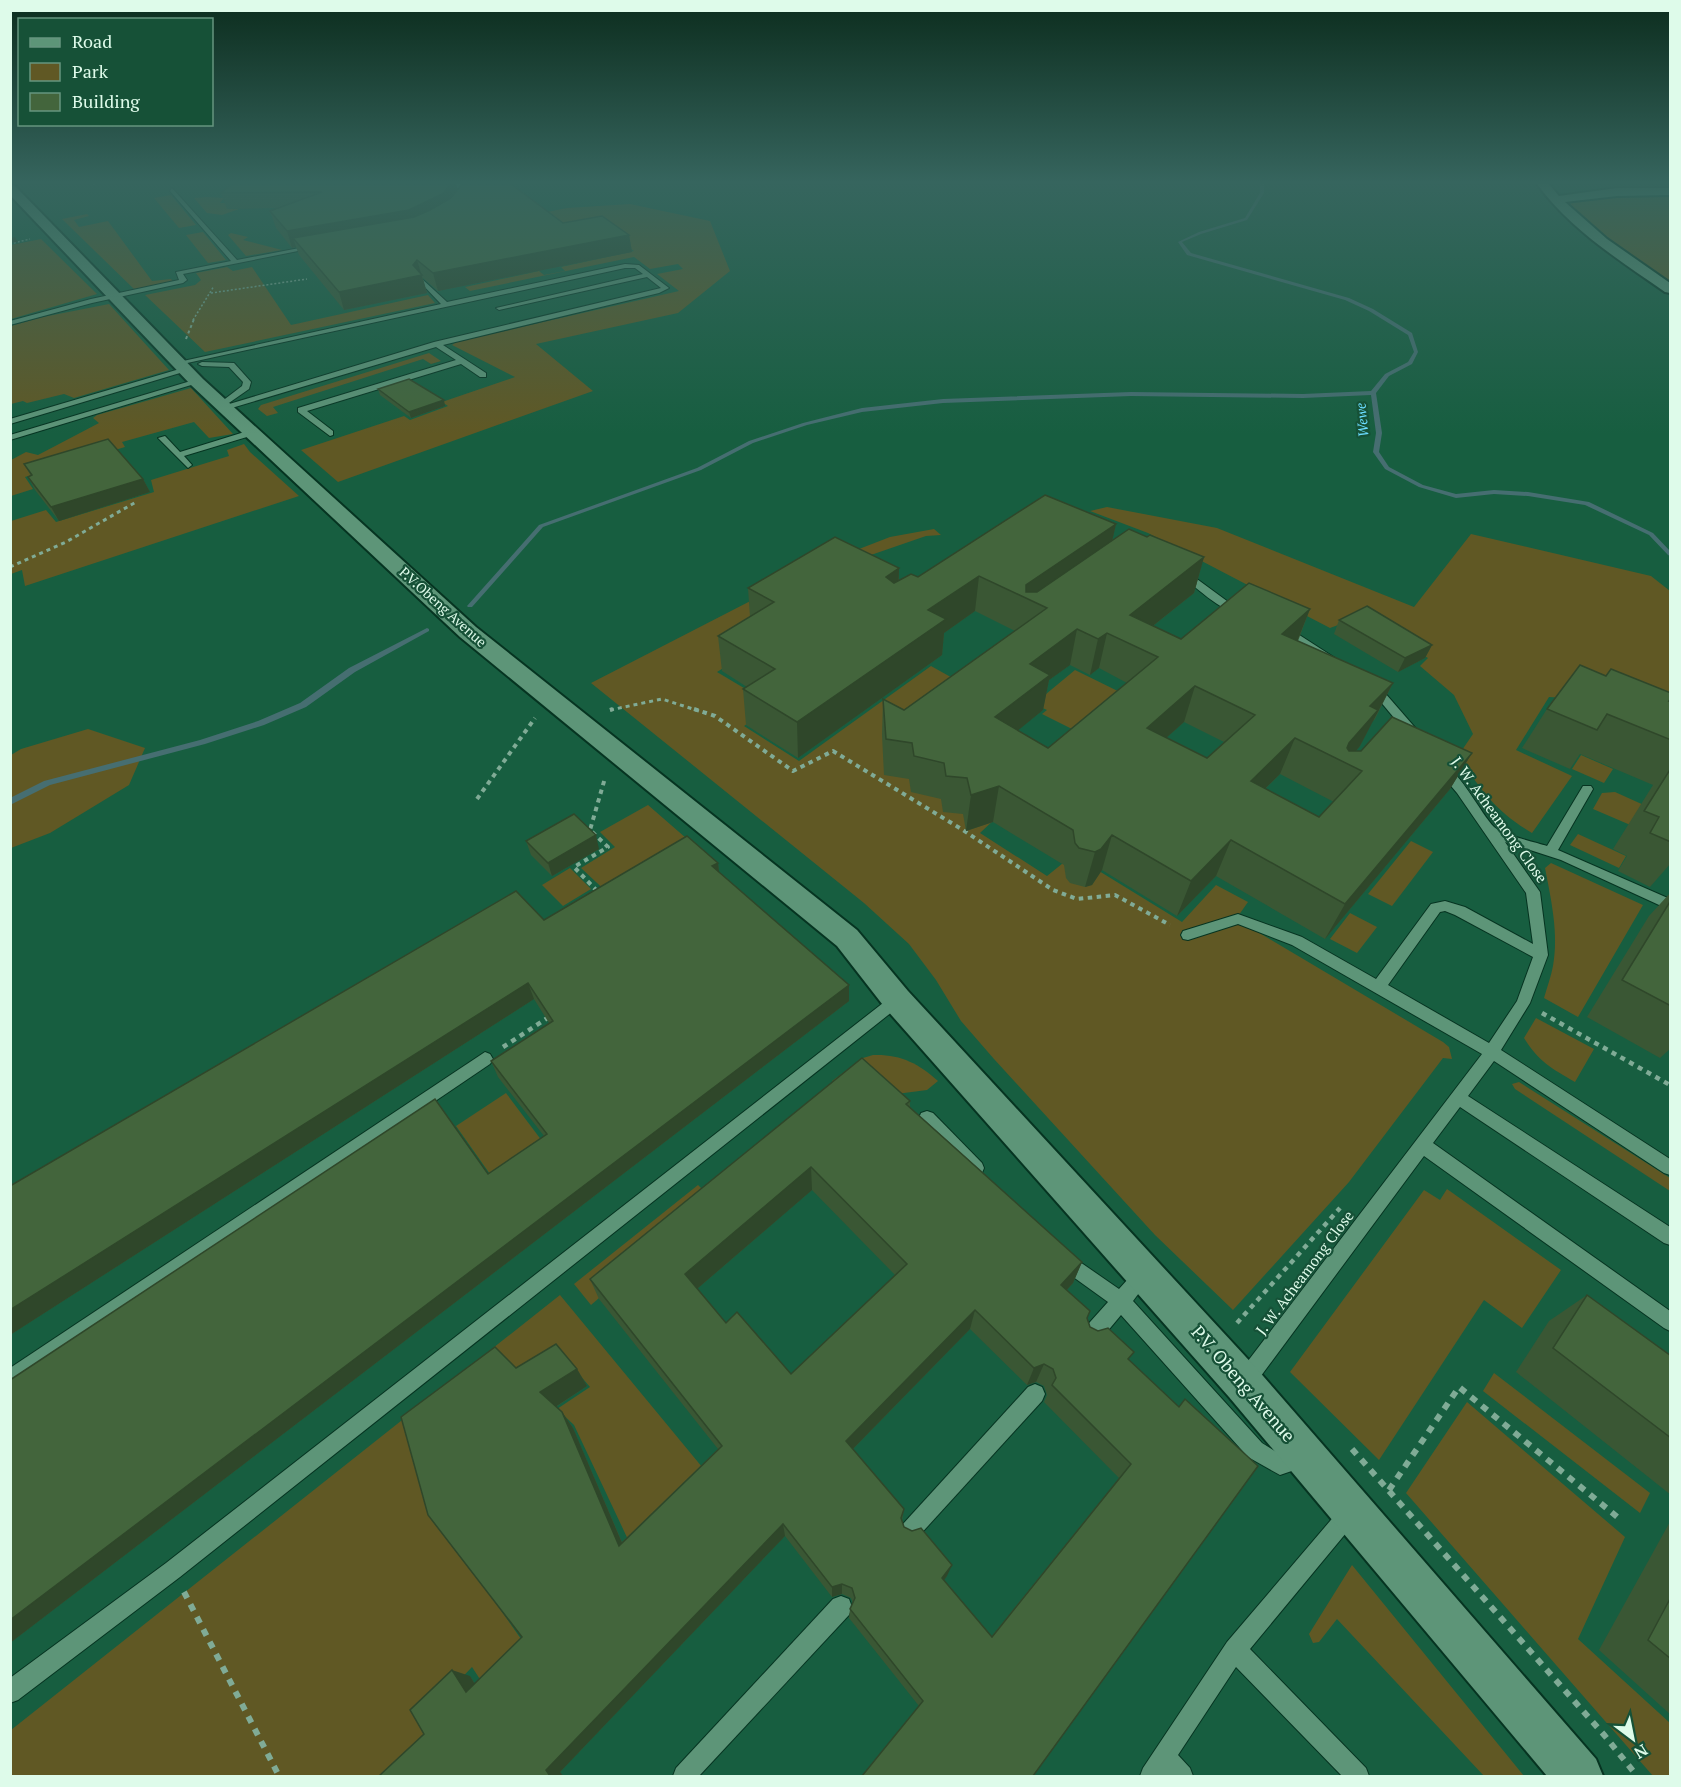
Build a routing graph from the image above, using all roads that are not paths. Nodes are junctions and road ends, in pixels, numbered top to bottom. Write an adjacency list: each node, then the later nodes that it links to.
1 (86, 267): 10 (street, P.V.Obeng Avenue)
2 (207, 267): 10 (lane)
3 (618, 267): 9 (lane)
4 (639, 267): 6 (lane)
5 (1639, 267): 8 (street)
6 (648, 275): 12 (lane); 12 (lane)
7 (422, 281): 11 (lane)
8 (1671, 289)
9 (485, 296): 11 (lane); 12 (lane)
10 (114, 297): 13 (lane); 16 (street, P.V.Obeng Avenue)
11 (446, 305): 16 (lane)
12 (508, 316): 14 (lane)
13 (10, 323)
14 (437, 344): 15 (lane); 18 (lane)
15 (462, 361): 17 (lane); 21 (lane)
16 (188, 368): 18 (street, P.V.Obeng Avenue); 18 (lane); 19 (lane); 22 (lane)
17 (483, 375)
18 (223, 407): 20 (street, P.V.Obeng Avenue)
19 (10, 422)
20 (254, 432): 24 (lane); 38 (street, P.V.Obeng Avenue)
21 (330, 433)
22 (10, 438)
23 (162, 438): 24 (lane)
24 (178, 454): 25 (lane)
25 (188, 465)
26 (1172, 563): 27 (lane)
27 (1255, 617)
28 (1275, 626): 29 (lane)
29 (1342, 666)
30 (1361, 678): 32 (lane, J. W. Acheamong Close)
31 (1587, 789): 33 (lane)
32 (1492, 833): 33 (lane); 36 (lane, J. W. Acheamong Close)
33 (1550, 852): 34 (lane)
34 (1671, 904)
35 (1188, 935): 37 (lane)
36 (1541, 955): 37 (lane); 39 (lane, J. W. Acheamong Close)
37 (1379, 986): 39 (lane)
38 (897, 1000): 48 (street, P.V. Obeng Avenue); 59 (lane)
39 (1492, 1052): 41 (lane, J. W. Acheamong Close); 44 (lane)
40 (485, 1059): 51 (lane)
41 (1457, 1097): 43 (lane, J. W. Acheamong Close); 46 (lane)
42 (927, 1118): 45 (lane)
43 (1422, 1144): 49 (lane); 52 (lane, J. W. Acheamong Close)
44 (1671, 1168)
45 (985, 1178)
46 (1671, 1237)
47 (1052, 1246): 48 (lane)
48 (1133, 1287): 50 (lane); 52 (street, P.V. Obeng Avenue); 54 (lane)
49 (1671, 1322)
50 (1089, 1338)
51 (10, 1380)
52 (1243, 1383): 54 (street, P.V. Obeng Avenue)
53 (1035, 1394): 56 (lane)
54 (1307, 1457): 55 (street, P.V. Obeng Avenue)
55 (1352, 1510): 58 (lane); 65 (street, P.V. Obeng Avenue)
56 (910, 1532)
57 (841, 1607): 61 (lane)
58 (1235, 1650): 60 (lane); 64 (lane)
59 (10, 1692)
60 (1164, 1757): 62 (lane); 63 (lane)
61 (684, 1776)
62 (1151, 1776)
63 (1182, 1776)
64 (1358, 1776)
65 (1579, 1776)

